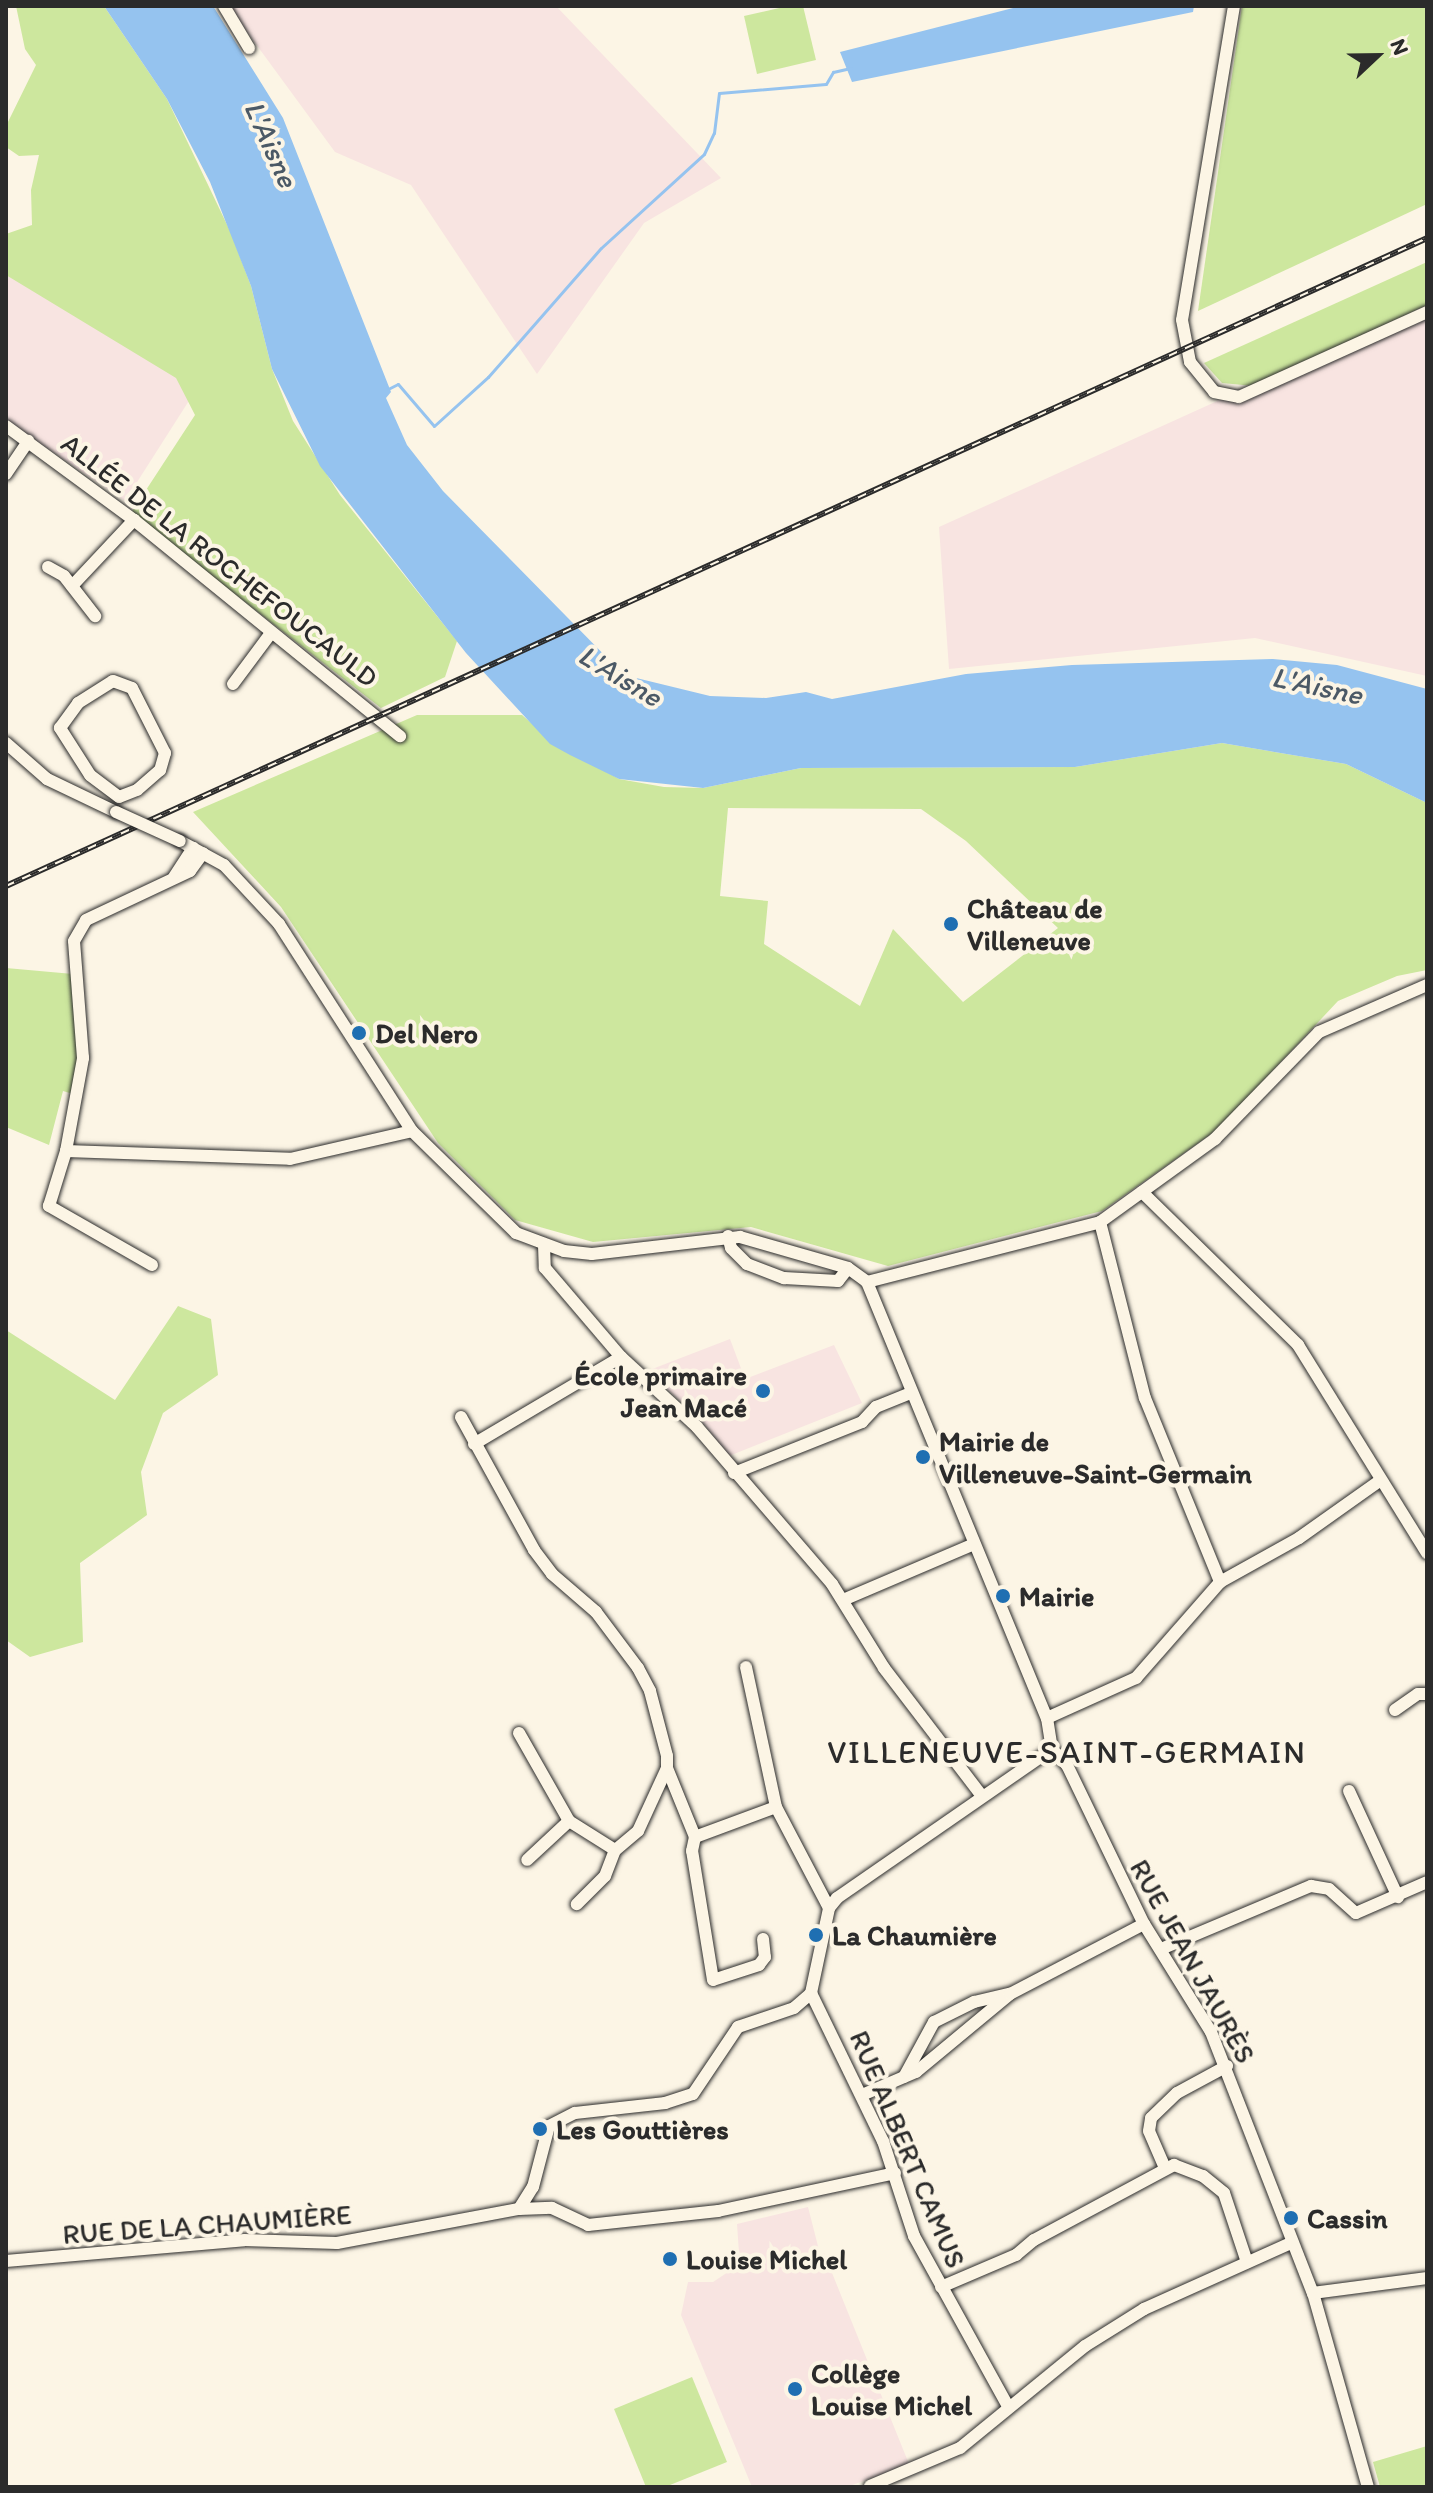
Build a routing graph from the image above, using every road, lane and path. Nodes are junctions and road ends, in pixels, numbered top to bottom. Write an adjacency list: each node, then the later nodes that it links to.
1 (224, 6): 3 (street)
2 (1234, 6): 4 (street)
3 (249, 48)
4 (1427, 312)
5 (6, 426): 6 (street, ALLÉE DE LA ROCHEFOUCAULD)
6 (28, 441): 7 (street); 8 (street, ALLÉE DE LA ROCHEFOUCAULD)
7 (6, 474)
8 (134, 520): 10 (street); 12 (street, ALLÉE DE LA ROCHEFOUCAULD)
9 (48, 567): 10 (street)
10 (72, 586): 11 (street)
11 (95, 616)
12 (271, 633): 13 (street); 14 (street, ALLÉE DE LA ROCHEFOUCAULD)
13 (233, 684)
14 (400, 736)
15 (6, 743): 17 (street)
16 (90, 775): 16 (street); 17 (street)
17 (73, 791): 18 (street, bridge)
18 (198, 850): 20 (street); 21 (street)
19 (1427, 985): 22 (street)
20 (412, 1131): 21 (street); 25 (street)
21 (66, 1151): 26 (street)
22 (1142, 1192): 23 (street); 34 (street)
23 (1100, 1222): 28 (street); 37 (street)
24 (728, 1236): 25 (street); 27 (street); 27 (street)
25 (544, 1245): 29 (street)
26 (152, 1265)
27 (846, 1272): 28 (street)
28 (867, 1282): 30 (street)
29 (621, 1357): 32 (street); 33 (street)
30 (911, 1393): 33 (street); 35 (street)
31 (461, 1417): 32 (street)
32 (474, 1444): 45 (street)
33 (734, 1473): 38 (street)
34 (1381, 1480): 36 (street); 37 (street)
35 (974, 1544): 38 (street); 42 (street)
36 (1427, 1553)
37 (1220, 1582): 42 (street)
38 (843, 1600): 47 (street)
39 (746, 1667): 48 (street)
40 (1427, 1694): 41 (street)
41 (1395, 1710)
42 (1047, 1718): 44 (street)
43 (519, 1733): 49 (street)
44 (1052, 1749): 47 (street); 57 (street, RUE JEAN JAURÈS)
45 (667, 1768): 50 (street); 51 (street)
46 (1349, 1791): 54 (street)
47 (982, 1796): 56 (street)
48 (776, 1807): 50 (street); 56 (street)
49 (569, 1821): 51 (street); 52 (street)
50 (695, 1837): 58 (street)
51 (615, 1850): 55 (street)
52 (527, 1860)
53 (1427, 1882): 54 (street)
54 (1398, 1897): 59 (street)
55 (577, 1904)
56 (829, 1908): 60 (street)
57 (1144, 1924): 59 (street, RUE JEAN JAURÈS); 61 (street)
58 (763, 1939)
59 (1161, 1949): 64 (street, RUE JEAN JAURÈS)
60 (811, 1993): 66 (street, RUE ALBERT CAMUS); 69 (street)
61 (1010, 1994): 62 (street); 63 (street)
62 (926, 2033): 63 (street); 65 (street)
63 (949, 2041): 65 (street)
64 (1227, 2066): 67 (street); 72 (street, RUE JEAN JAURÈS)
65 (904, 2077): 66 (street)
66 (862, 2095): 68 (street, RUE ALBERT CAMUS)
67 (1165, 2168): 74 (street); 76 (street)
68 (895, 2173): 70 (street); 76 (street, RUE ALBERT CAMUS)
69 (533, 2187): 70 (street); 71 (street)
70 (552, 2208): 71 (street, RUE DE LA CHAUMIÈRE)
71 (519, 2209): 73 (street, RUE DE LA CHAUMIÈRE)
72 (1291, 2243): 74 (street); 77 (street, RUE JEAN JAURÈS)
73 (6, 2258)
74 (1247, 2262): 78 (street)
75 (1427, 2278): 77 (street)
76 (941, 2287): 78 (street, RUE ALBERT CAMUS)
77 (1313, 2293): 80 (street, RUE JEAN JAURÈS)
78 (1009, 2408): 79 (street)
79 (870, 2486)
80 (1368, 2487)

